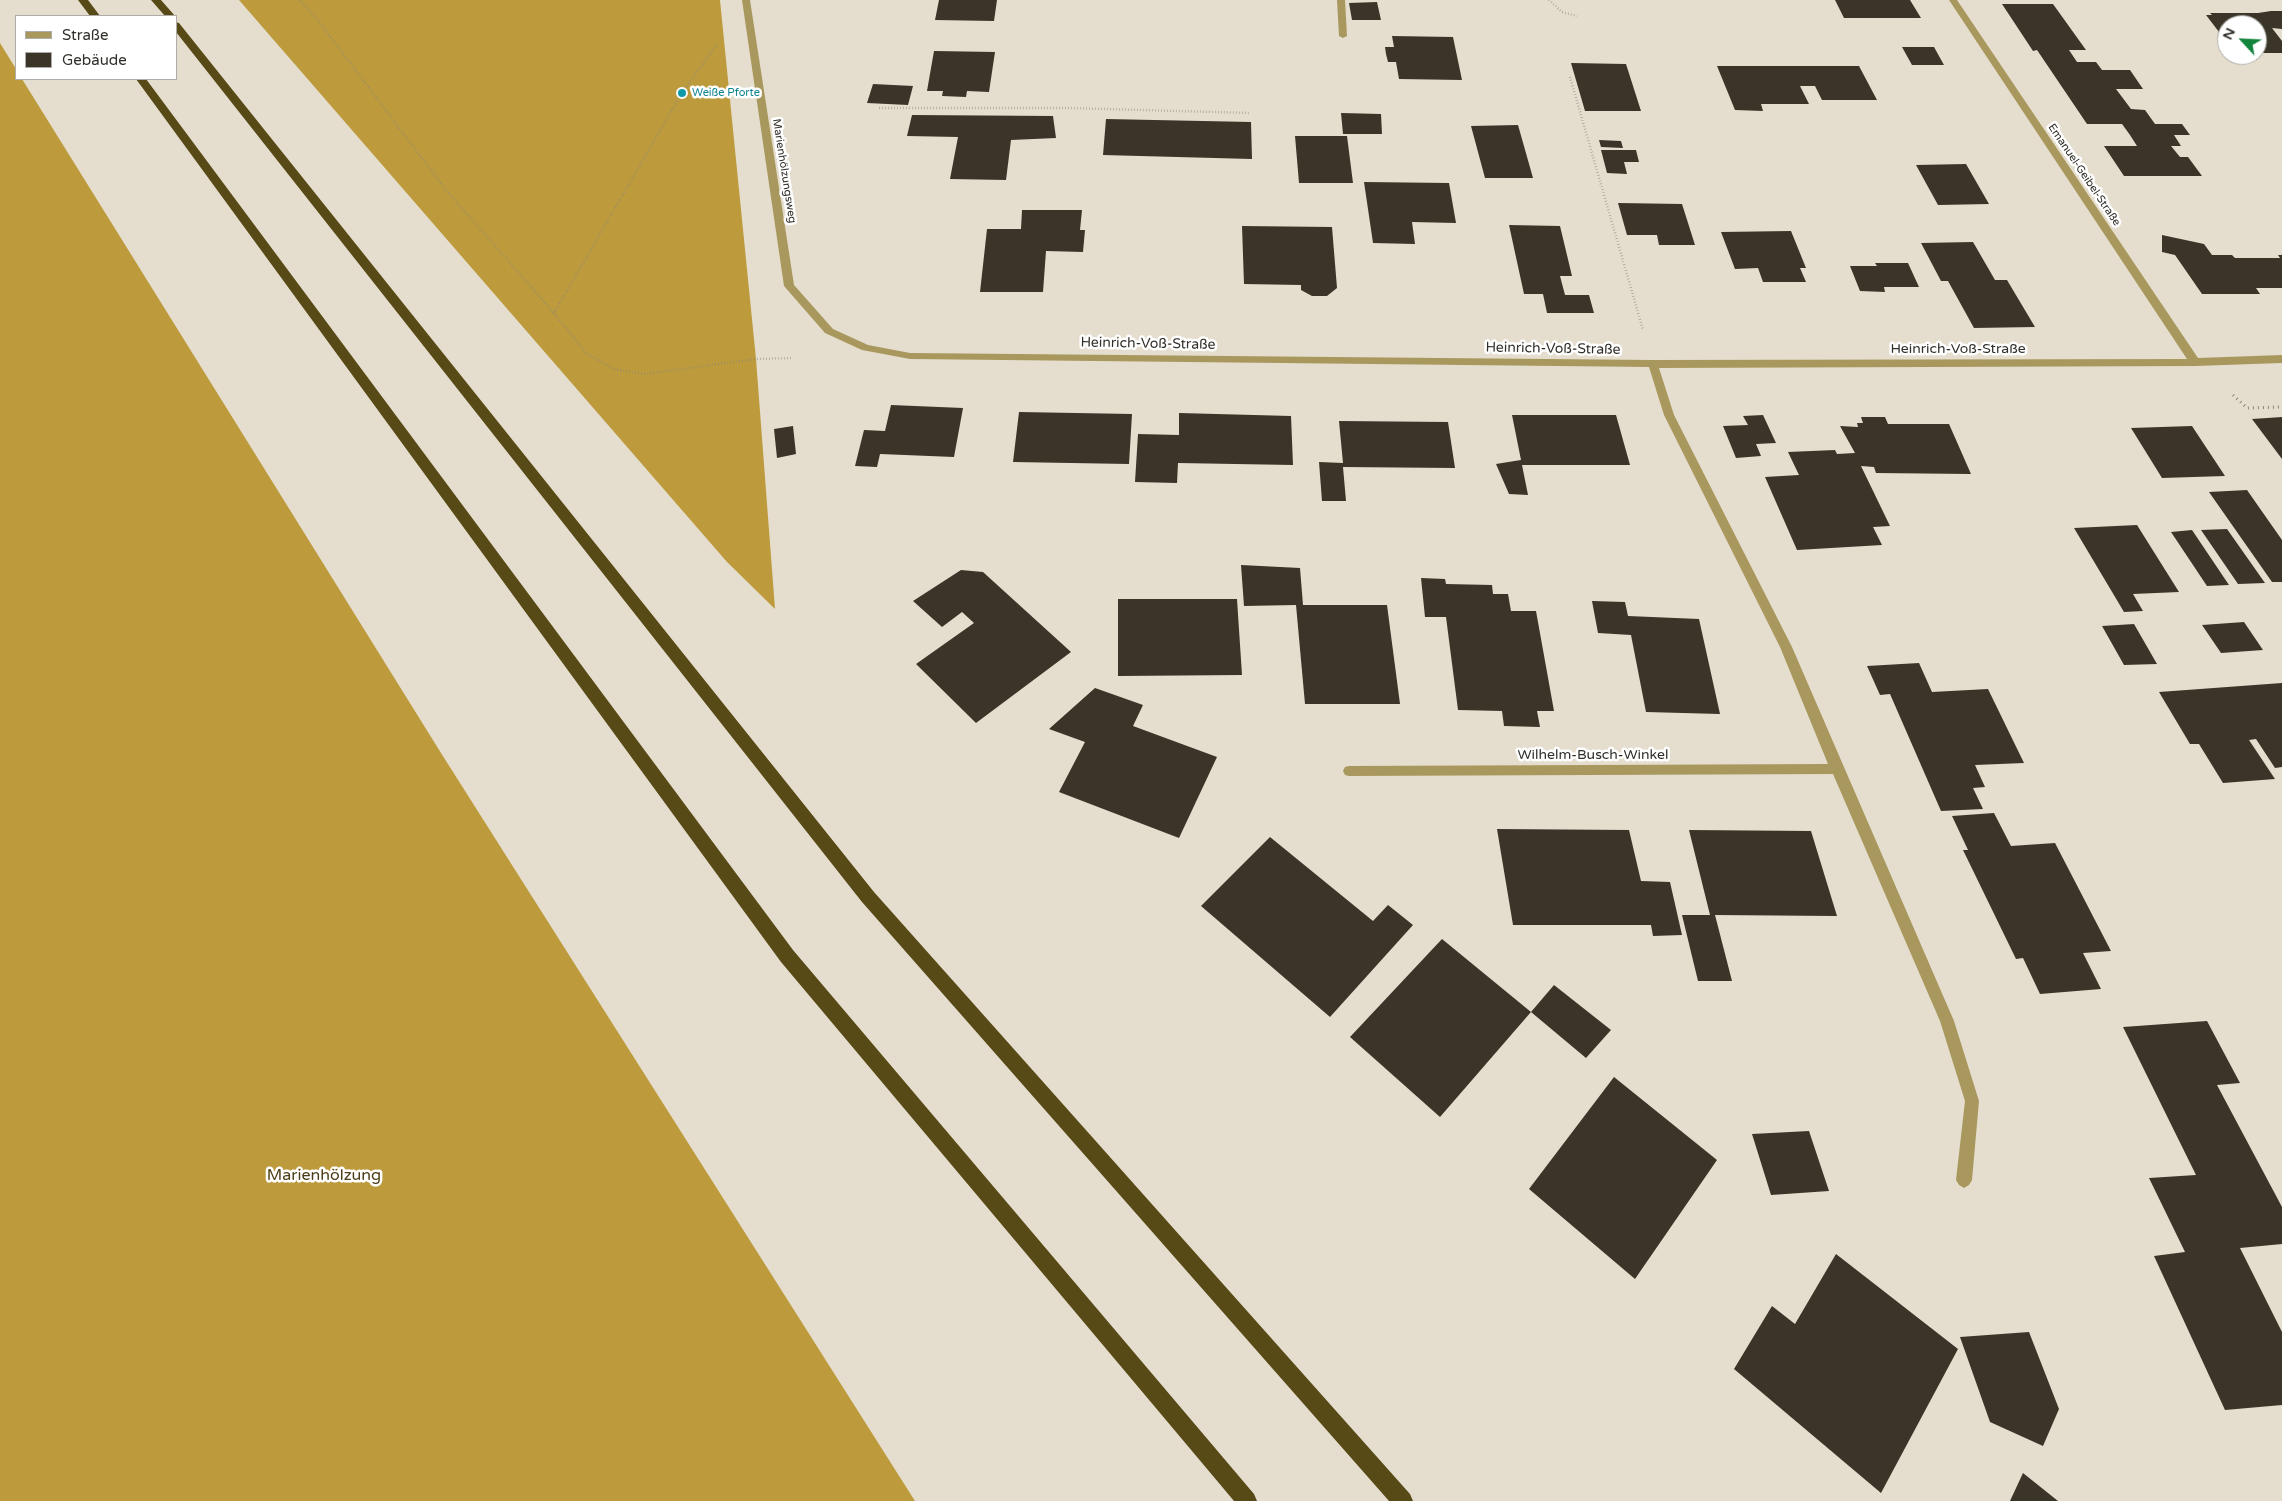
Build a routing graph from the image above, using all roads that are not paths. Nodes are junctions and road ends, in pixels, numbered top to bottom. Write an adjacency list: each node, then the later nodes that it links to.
1 (83, 0): 6 (highway)
2 (156, 0): 7 (highway)
3 (746, 0): 11 (street, Marienhölzungsweg)
4 (1340, 0): 9 (street)
5 (1953, 0): 13 (street, Emanuel-Geibel-Straße)
6 (94, 15)
7 (169, 15)
8 (178, 28): 19 (highway)
9 (1343, 36)
10 (142, 80): 18 (highway)
11 (829, 331): 14 (street, Heinrich-Voß-Straße)
12 (2282, 359): 13 (street, Heinrich-Voß-Straße)
13 (2195, 362): 14 (street, Heinrich-Voß-Straße)
14 (1654, 364): 15 (street)
15 (1837, 769): 16 (street, Wilhelm-Busch-Winkel); 17 (street)
16 (1349, 771)
17 (1964, 1180)
18 (1248, 1501)
19 (1403, 1501)

